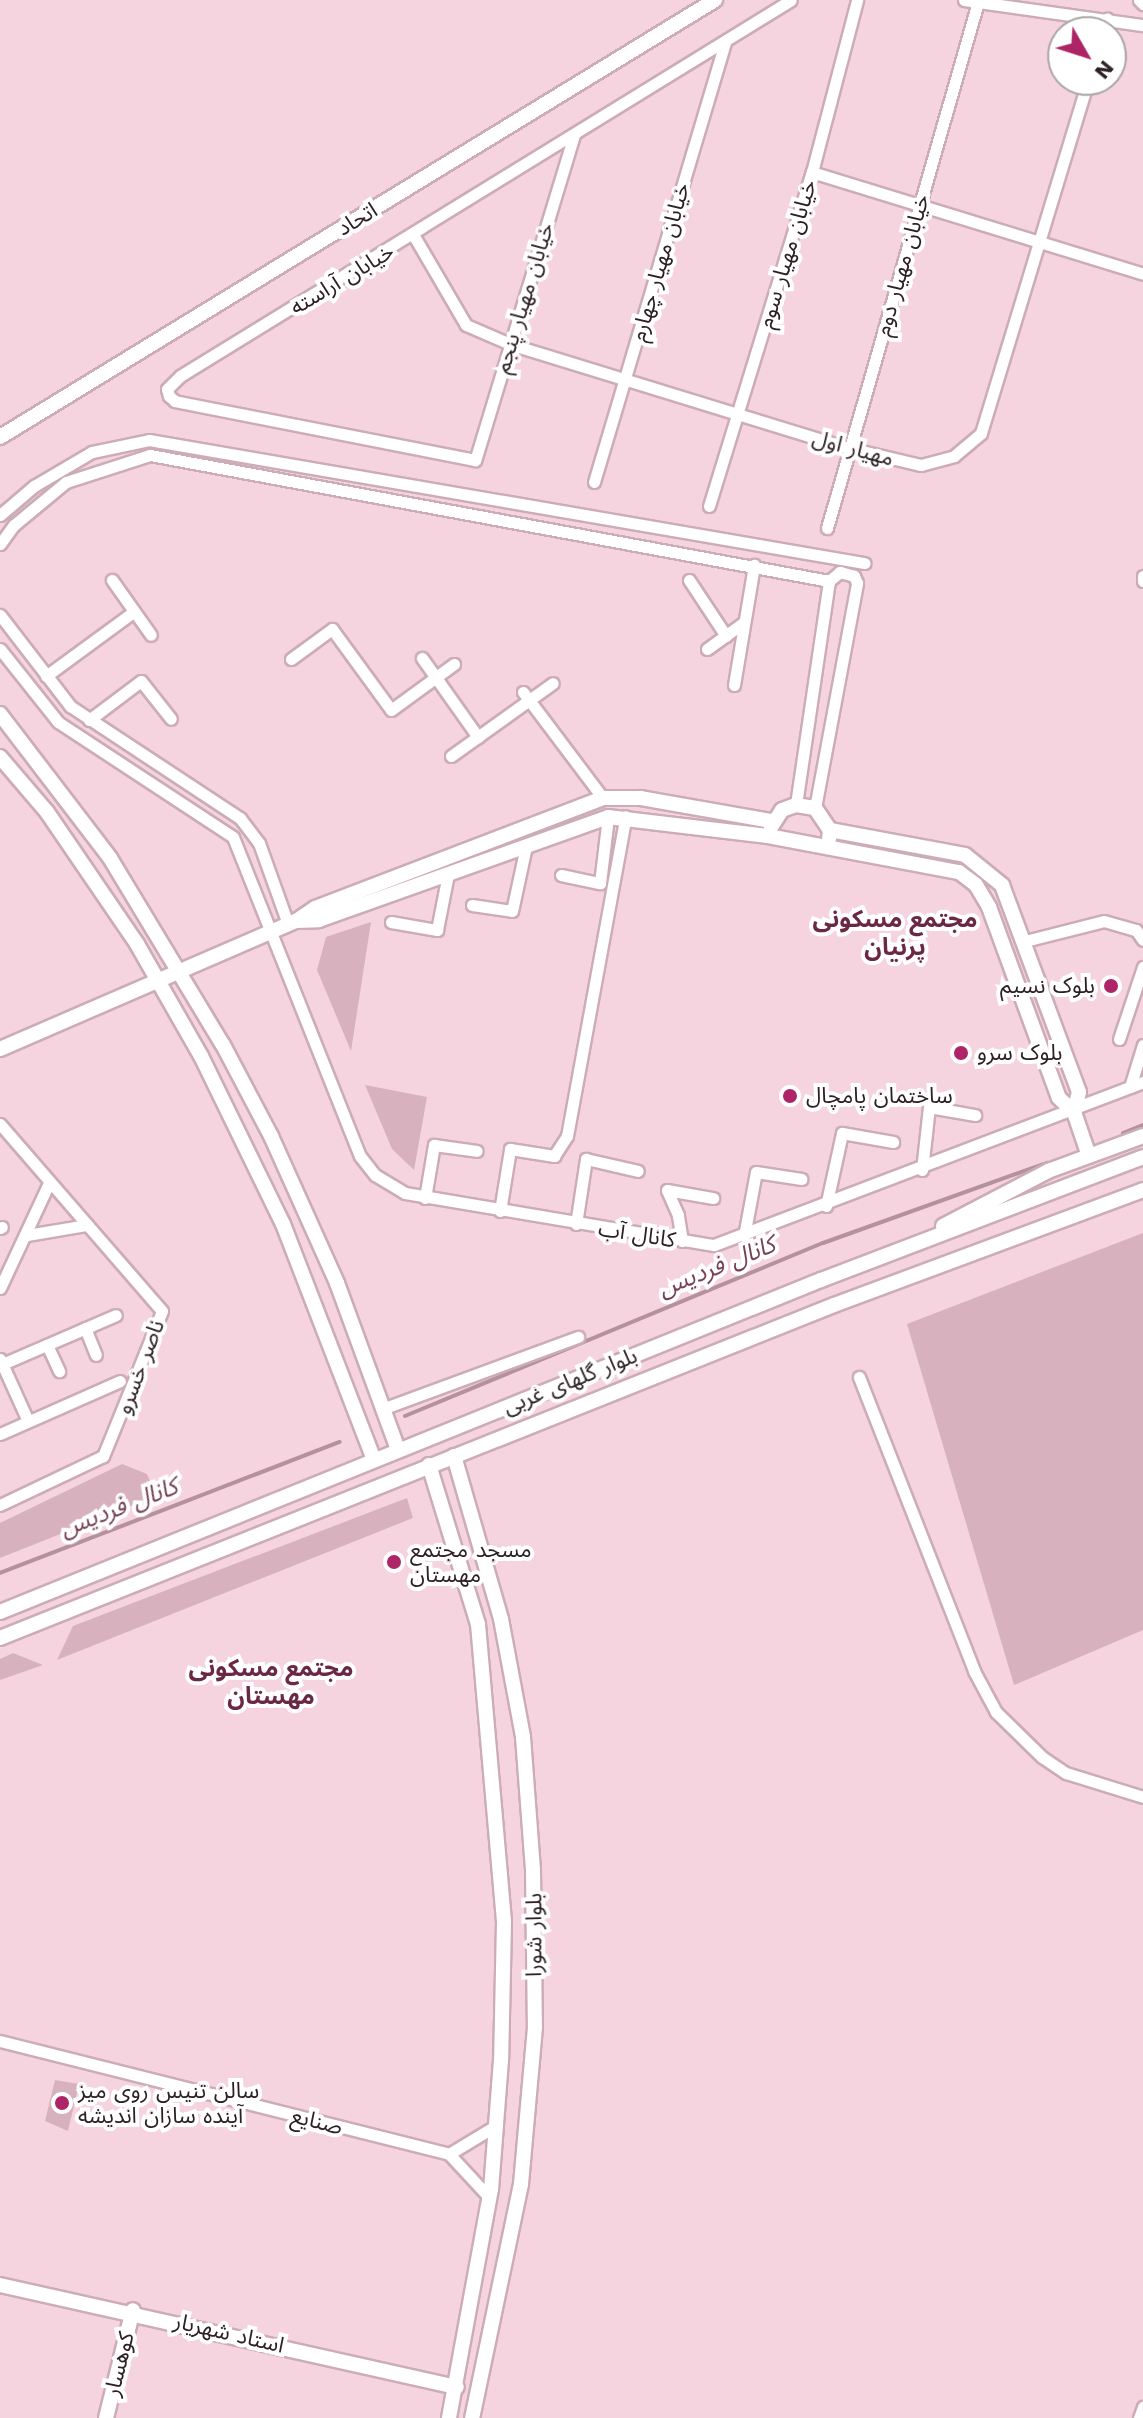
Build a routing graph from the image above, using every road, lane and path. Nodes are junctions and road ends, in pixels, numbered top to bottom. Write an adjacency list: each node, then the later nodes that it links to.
1 (715, 0): 18 (main road, اتحاد)
2 (791, 0): 7 (street, خیابان آراسته)
3 (857, 0): 10 (street, خیابان مهیار سوم)
4 (964, 0): 5 (street)
5 (978, 2): 6 (street); 11 (street, خیابان مهیار دوم)
6 (1084, 16)
7 (725, 42): 9 (street, خیابان آراسته); 16 (street, خیابان مهیار چهارم)
8 (1083, 96): 13 (street, مهیار اول)
9 (574, 135): 12 (street, خیابان آراسته); 15 (street, خیابان مهیار پنجم)
10 (812, 172): 11 (street); 17 (street, خیابان مهیار سوم)
11 (919, 204): 13 (street); 19 (street, خیابان مهیار دوم)
12 (414, 236): 15 (street, مهیار اول); 20 (street, خیابان آراسته)
13 (1040, 240): 14 (street); 19 (street, مهیار اول)
14 (1143, 274)
15 (510, 344): 16 (street, مهیار اول); 20 (street, خیابان مهیار پنجم)
16 (626, 377): 17 (street, مهیار اول); 21 (street, خیابان مهیار چهارم)
17 (737, 414): 19 (street, مهیار اول); 22 (street, خیابان مهیار سوم)
18 (0, 437)
19 (849, 448): 24 (street, خیابان مهیار دوم)
20 (475, 460)
21 (594, 482)
22 (709, 506)
23 (0, 515): 26 (street)
24 (827, 528)
25 (0, 544): 28 (street)
26 (837, 558): 27 (street); 29 (street)
27 (864, 563)
28 (754, 565): 29 (street); 34 (street)
29 (832, 578): 54 (street); 55 (street)
30 (112, 580): 32 (street)
31 (689, 580): 36 (street)
32 (133, 612): 35 (street); 42 (street)
33 (0, 615): 42 (street)
34 (743, 623): 36 (street); 45 (street)
35 (151, 635)
36 (726, 636): 38 (street)
37 (0, 649): 68 (street, کانال آب)
38 (707, 649)
39 (422, 658): 43 (street)
40 (291, 659): 43 (street)
41 (454, 664): 43 (street)
42 (46, 676): 49 (street)
43 (436, 677): 50 (street)
44 (553, 683): 46 (street)
45 (734, 685)
46 (526, 696): 50 (street); 53 (street)
47 (0, 714): 72 (main road)
48 (171, 719): 49 (street)
49 (89, 720): 66 (street)
50 (478, 737): 51 (street)
51 (451, 756)
52 (0, 757): 73 (main road)
53 (603, 798): 58 (main road); 66 (main road)
54 (796, 805): 55 (main road); 58 (main road)
55 (815, 808): 59 (main road)
56 (626, 816): 57 (main road); 60 (main road); 95 (street)
57 (608, 817): 61 (main road); 64 (street)
58 (772, 821): 60 (main road)
59 (830, 830): 62 (main road); 70 (main road)
60 (768, 836): 62 (main road)
61 (526, 846): 63 (main road); 65 (street)
62 (828, 847): 79 (main road)
63 (448, 874): 66 (main road); 67 (street)
64 (561, 875)
65 (472, 905)
66 (292, 922): 68 (main road)
67 (391, 922)
68 (271, 931): 72 (main road); 92 (street, کانال آب)
69 (1143, 940): 70 (street)
70 (1025, 941): 79 (main road)
71 (1143, 967): 74 (street)
72 (180, 969): 73 (main road); 114 (main road)
73 (159, 978): 76 (main road); 115 (main road)
74 (1119, 1039)
75 (1143, 1045): 78 (street)
76 (0, 1049)
77 (1143, 1082): 78 (street, کانال آب)
78 (1130, 1087): 79 (street, کانال آب)
79 (1074, 1112): 85 (main road); 87 (street, کانال آب)
80 (975, 1115): 87 (street)
81 (0, 1124): 90 (street, ناصر خسرو)
82 (1143, 1136): 85 (main road)
83 (893, 1142): 94 (street)
84 (477, 1151): 92 (street)
85 (1089, 1156): 101 (main road)
86 (1143, 1157): 101 (main road, بلوار گلهای غربی)
87 (922, 1170): 94 (street, کانال آب)
88 (638, 1171): 96 (street)
89 (801, 1179): 99 (street)
90 (49, 1183): 97 (street, ناصر خسرو); 98 (street)
91 (1143, 1190): 112 (main road, بلوار گلهای غربی)
92 (425, 1198): 95 (street, کانال آب)
93 (713, 1198): 100 (street)
94 (826, 1206): 99 (street, کانال آب)
95 (500, 1211): 96 (street, کانال آب)
96 (576, 1224): 100 (street, کانال آب)
97 (87, 1225): 98 (street); 122 (street, ناصر خسرو)
98 (27, 1235): 102 (street)
99 (744, 1236): 100 (street, کانال آب)
100 (682, 1241)
101 (905, 1248): 108 (main road, بلوار گلهای غربی)
102 (0, 1288)
103 (116, 1315): 104 (street)
104 (85, 1328): 106 (street); 107 (street)
105 (578, 1337): 114 (street)
106 (47, 1345): 109 (street); 110 (street)
107 (96, 1355)
108 (635, 1355): 112 (main road); 118 (main road, بلوار گلهای غربی)
109 (1, 1362): 116 (street)
110 (59, 1371)
111 (859, 1377): 127 (street)
112 (644, 1380): 119 (main road, بلوار گلهای غربی)
113 (120, 1381): 116 (street)
114 (382, 1409): 115 (main road); 118 (main road)
115 (359, 1416): 120 (main road)
116 (28, 1421): 117 (street)
117 (0, 1434)
118 (398, 1450): 120 (main road, بلوار گلهای غربی)
119 (454, 1456): 121 (main road, بلوار گلهای غربی); 138 (main road, بلوار شورا)
120 (374, 1460): 123 (main road, بلوار گلهای غربی)
121 (429, 1465): 124 (main road, بلوار گلهای غربی); 129 (main road, بلوار شورا)
122 (0, 1505)
123 (194, 1533): 124 (main road); 125 (main road, بلوار گلهای غربی)
124 (206, 1554): 126 (main road, بلوار گلهای غربی)
125 (0, 1612)
126 (0, 1638)
127 (1143, 1797)
128 (0, 2041): 130 (street, صنایع)
129 (497, 2125): 130 (street); 131 (main road, بلوار شورا)
130 (449, 2154): 131 (street)
131 (489, 2197): 134 (main road, بلوار شورا)
132 (0, 2285): 133 (main road, استاد شهریار)
133 (133, 2310): 134 (main road, استاد شهریار); 136 (main road, کوهسار)
134 (457, 2387): 137 (main road, بلوار شورا)
135 (1143, 2407): 139 (street)
136 (106, 2418)
137 (449, 2418)
138 (472, 2418)
139 (1139, 2418)

